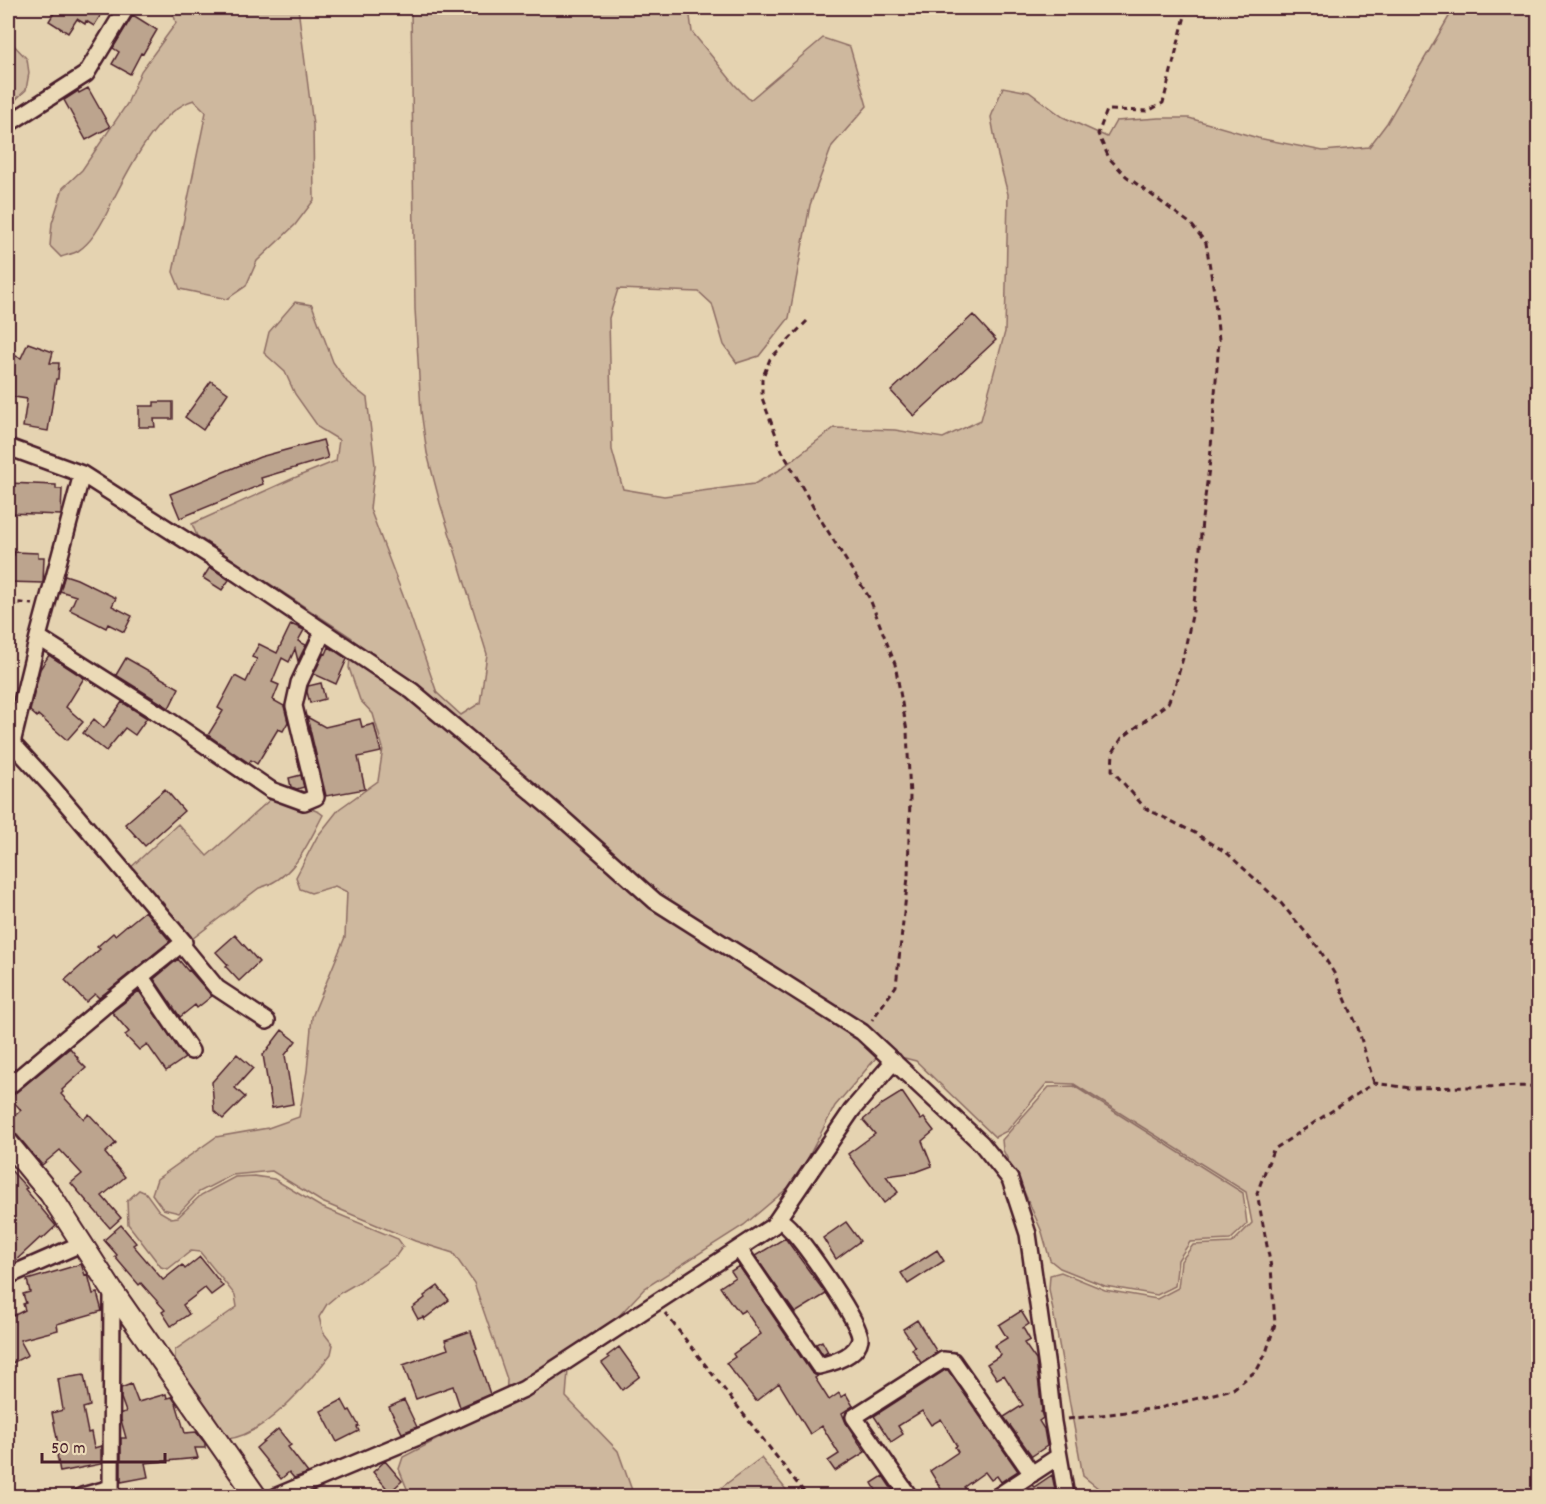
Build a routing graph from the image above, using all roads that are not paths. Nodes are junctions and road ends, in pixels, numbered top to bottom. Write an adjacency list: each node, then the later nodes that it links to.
1 (126, 8): 2 (street)
2 (8, 124)
3 (8, 447): 4 (street)
4 (82, 474): 5 (street); 6 (street)
5 (323, 632): 6 (street); 12 (street)
6 (38, 637): 7 (street)
7 (10, 745): 8 (street)
8 (181, 944): 9 (street); 10 (street)
9 (141, 976): 11 (street); 13 (street)
10 (267, 1022)
11 (191, 1051)
12 (894, 1061): 15 (street); 20 (street)
13 (8, 1087)
14 (9, 1148): 16 (street)
15 (778, 1219): 17 (street); 17 (street)
16 (83, 1244): 18 (street); 19 (street)
17 (739, 1249): 25 (street)
18 (8, 1276)
19 (112, 1290): 22 (street); 24 (street)
20 (1059, 1456): 21 (street); 28 (street)
21 (1032, 1474): 26 (street); 27 (street)
22 (111, 1492): 23 (street)
23 (82, 1497)
24 (256, 1497)
25 (277, 1497)
26 (909, 1497)
27 (998, 1497)
28 (1066, 1497)

